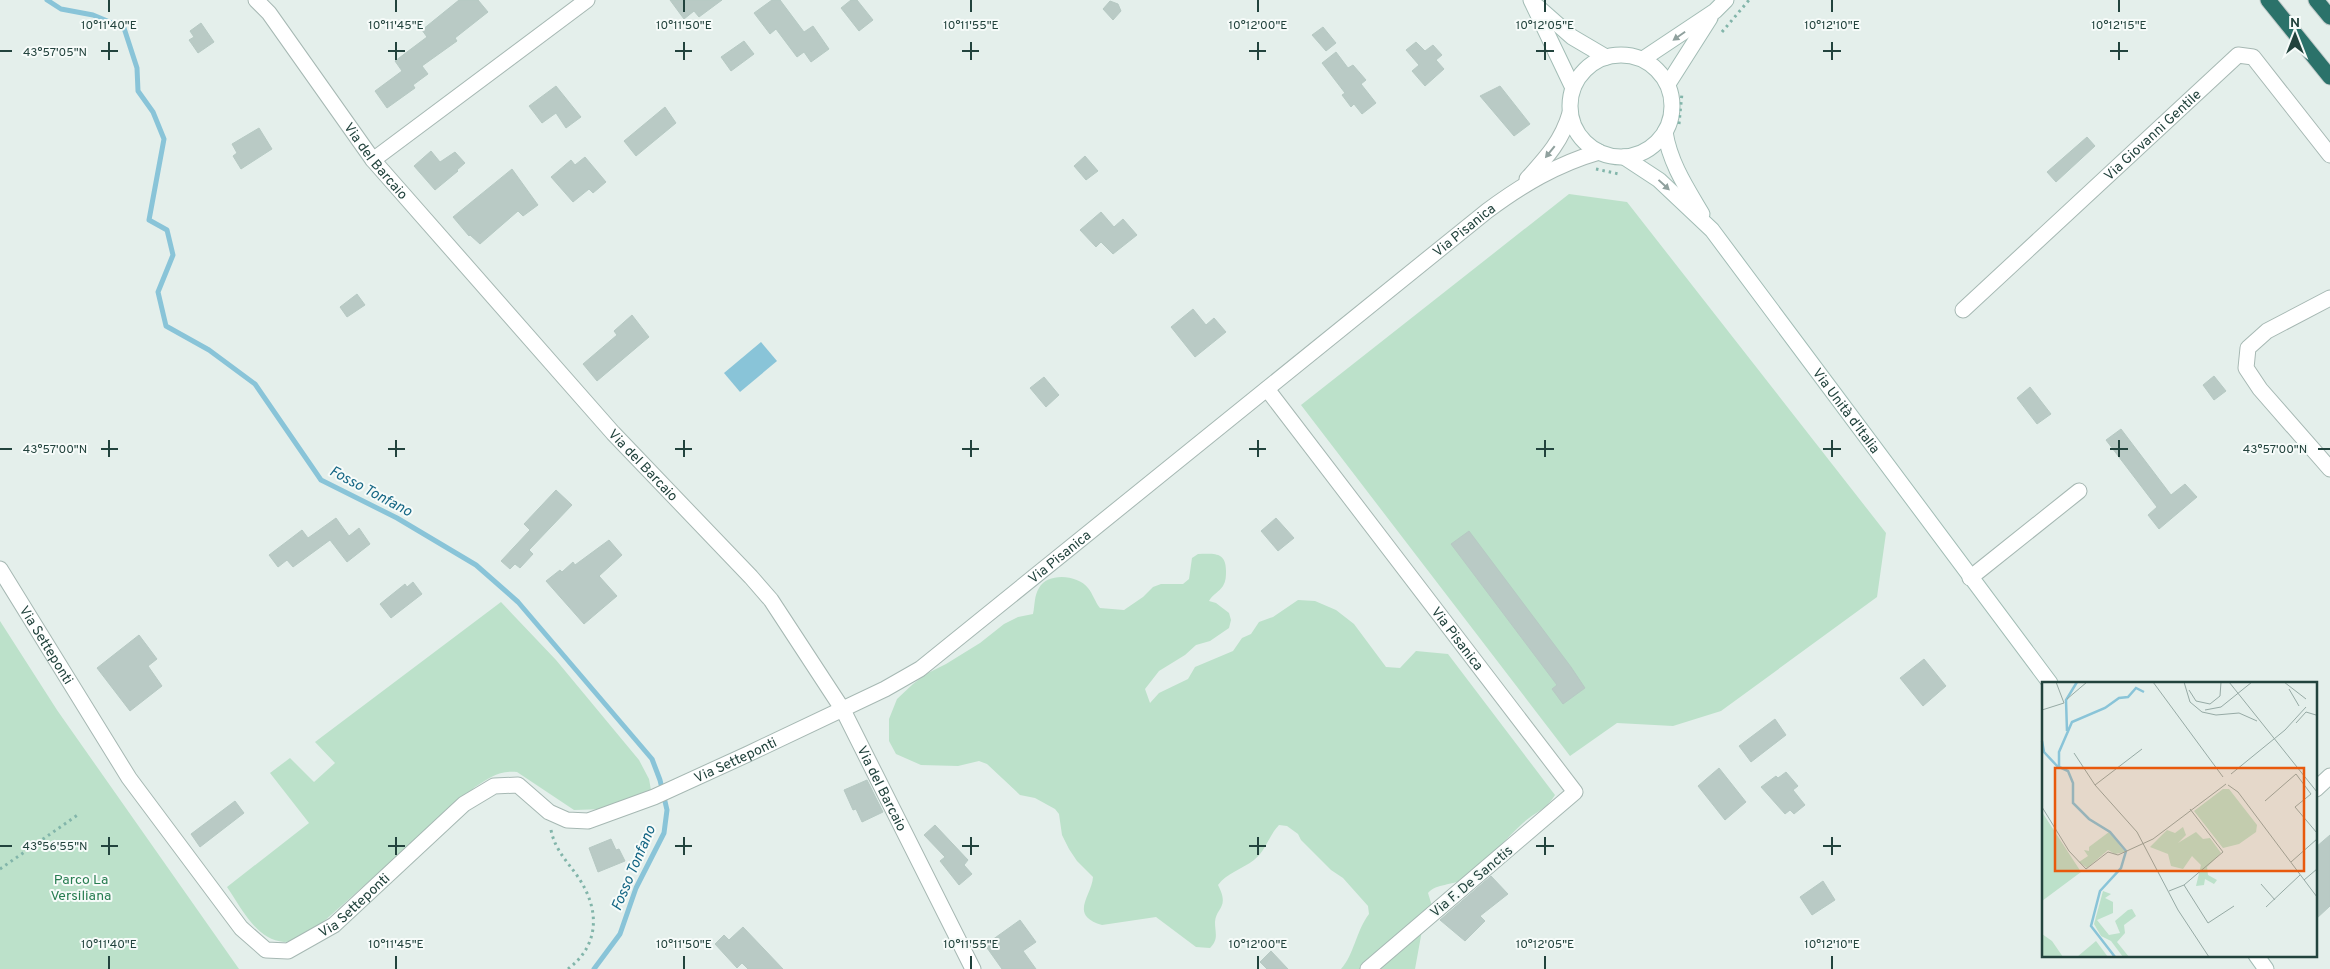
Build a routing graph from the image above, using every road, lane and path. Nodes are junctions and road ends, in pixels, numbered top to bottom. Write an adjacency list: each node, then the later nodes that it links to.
1 (256, 0): 19 (street, Via del Barcaio)
2 (587, 0): 19 (street)
3 (1531, 0): 9 (street); 13 (street)
4 (1726, 0): 7 (street)
5 (2268, 0): 11 (highway)
6 (2316, 0): 8 (highway)
7 (1715, 11): 10 (street, one-way to 10); 12 (street)
8 (2330, 17)
9 (1606, 57): 10 (street); 13 (street)
10 (1643, 59): 12 (street)
11 (2330, 77)
12 (1668, 84): 15 (street)
13 (1573, 88): 14 (street)
14 (1570, 114): 16 (street); 20 (street, Via Pisanica, one-way to 20)
15 (1665, 132): 18 (street); 21 (street)
16 (1599, 152): 18 (street); 20 (street, Via Pisanica)
17 (2330, 155): 23 (street, Via Giovanni Gentile)
18 (1624, 157): 21 (street, Via Unità d'Italia, one-way to 21)
19 (373, 160): 30 (street, Via del Barcaio)
20 (1521, 186): 24 (street, Via Pisanica)
21 (1712, 230): 28 (street, Via Unità d'Italia)
22 (2330, 298): 25 (street)
23 (1963, 310)
24 (1267, 389): 30 (street, Via Pisanica); 33 (street, Via Pisanica)
25 (2330, 469)
26 (2079, 491): 28 (street)
27 (0, 569): 34 (street, Via Setteponti)
28 (1970, 578): 29 (street, Via Unità d'Italia)
29 (2049, 682)
30 (843, 710): 34 (street, Via Setteponti); 39 (street, Via del Barcaio)
31 (2330, 776): 32 (street)
32 (2318, 787)
33 (1575, 792): 40 (street, Via F. De Sanctis)
34 (549, 812): 38 (path)
35 (79, 814): 36 (path)
36 (0, 869)
37 (2257, 956): 41 (street)
38 (568, 969)
39 (973, 969)
40 (1368, 969)
41 (2266, 969)

